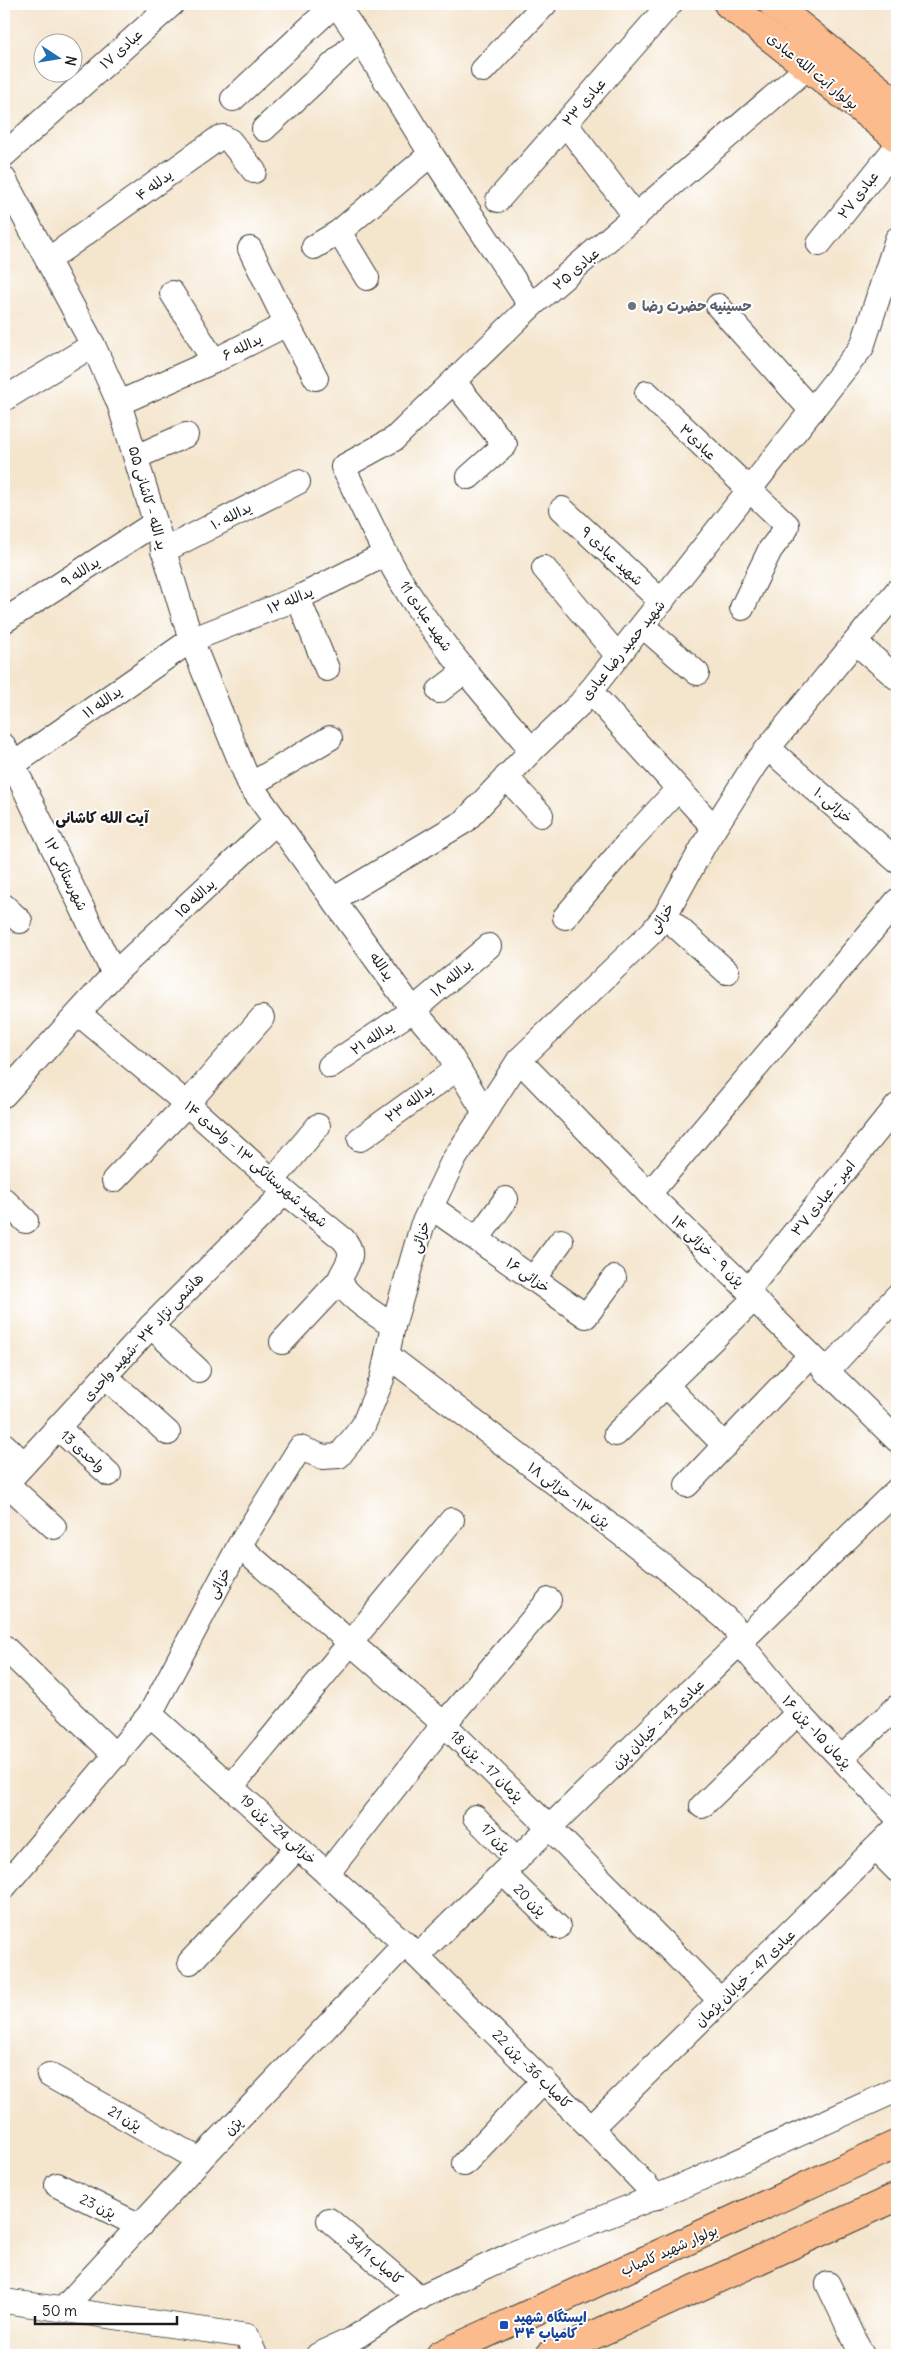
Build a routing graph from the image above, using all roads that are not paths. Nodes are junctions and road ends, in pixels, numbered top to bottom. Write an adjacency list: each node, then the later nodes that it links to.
1 (172, 4): 17 (street, عبادی ۱۷)
2 (336, 4): 7 (street); 10 (street)
3 (545, 4): 9 (street)
4 (670, 4): 12 (street, عبادی ۲۳)
5 (728, 4): 8 (main road, بولوار آیت الله عبادی)
6 (774, 4): 11 (main road, بولوار آیت الله عبادی)
7 (360, 39): 13 (street); 16 (street)
8 (808, 67): 14 (main road, بولوار آیت الله عبادی); 21 (street, عبادی ۲۵)
9 (483, 70)
10 (233, 99)
11 (897, 104)
12 (566, 123): 20 (street, عبادی ۲۳); 21 (street)
13 (264, 129)
14 (897, 138)
15 (897, 146): 24 (street, عبادی ۲۷)
16 (431, 154): 22 (street); 30 (street)
17 (4, 155)
18 (254, 171): 27 (street, یدلله ۴)
19 (4, 180): 27 (street, ید الله - کاشانی ۵۵)
20 (498, 200)
21 (636, 217): 30 (street, عبادی ۲۵)
22 (339, 232): 25 (street); 28 (street)
23 (897, 239): 40 (street, شهید حمید رضا عبادی)
24 (819, 244)
25 (314, 247)
26 (250, 249): 32 (street)
27 (48, 260): 33 (street, ید الله - کاشانی ۵۵)
28 (367, 278)
29 (172, 292): 34 (street)
30 (531, 306): 36 (street, عبادی ۲۵)
31 (718, 306): 40 (street)
32 (287, 324): 34 (street, یدالله ۶); 35 (street)
33 (93, 345): 38 (street); 39 (street, ید الله - کاشانی ۵۵)
34 (214, 361): 39 (street, یدالله ۶)
35 (316, 378)
36 (454, 382): 43 (street, عبادی ۲۵); 44 (street)
37 (647, 394): 46 (street, عبادی۳)
38 (4, 399)
39 (119, 403): 42 (street, ید الله - کاشانی ۵۵)
40 (812, 411): 46 (street, شهید حمید رضا عبادی)
41 (186, 435): 42 (street)
42 (136, 457): 48 (street, ید الله - کاشانی ۵۵)
43 (343, 467): 50 (street, شهید عبادی 11)
44 (469, 477)
45 (298, 482): 49 (street, یدالله ۱۰)
46 (748, 490): 54 (street, شهید حمید رضا عبادی); 55 (street, عبادی۳)
47 (562, 510): 54 (street, شهید عبادی ۹)
48 (156, 523): 49 (street, ید الله - کاشانی ۵۵); 56 (street, یدالله ۹)
49 (163, 550): 58 (street, ید الله - کاشانی ۵۵)
50 (386, 554): 53 (street, یدالله ۱۲); 62 (street, شهید عبادی 11)
51 (544, 568): 60 (street)
52 (897, 591): 59 (street, خزائی)
53 (298, 598): 58 (street, یدالله ۱۲); 61 (street)
54 (662, 602): 57 (street, شهید حمید رضا عبادی)
55 (742, 608)
56 (4, 621)
57 (643, 626): 60 (street, شهید حمید رضا عبادی); 63 (street)
58 (191, 640): 70 (street, یدالله ۱۱); 72 (street, ید الله - کاشانی ۵۵)
59 (855, 642): 64 (street); 68 (street, خزائی)
60 (618, 656): 66 (street, شهید حمید رضا عبادی)
61 (327, 669)
62 (464, 671): 65 (street); 69 (street, شهید عبادی 11)
63 (697, 674)
64 (897, 678)
65 (439, 691)
66 (590, 691): 69 (street, شهید حمید رضا عبادی); 73 (street)
67 (330, 738): 72 (street)
68 (768, 748): 76 (street, خزائی); 77 (street, خزائی ۱۰)
69 (532, 750): 71 (street, شهید حمید رضا عبادی)
70 (9, 755): 84 (street, شهرستانکی ۱۲)
71 (506, 778): 74 (street); 78 (street, شهید حمید رضا عبادی)
72 (250, 785): 75 (street, ید الله - کاشانی ۵۵)
73 (678, 789): 76 (street); 81 (street)
74 (541, 815)
75 (276, 822): 78 (street, یدالله); 84 (street, یدالله ۱۵)
76 (714, 828): 80 (street, خزائی)
77 (897, 861)
78 (334, 899): 85 (street, یدالله)
79 (897, 901): 99 (street)
80 (665, 916): 83 (street); 88 (street, خزائی)
81 (565, 917)
82 (489, 946): 85 (street, یدالله ۱۸)
83 (726, 972)
84 (114, 974): 86 (street, یدالله ۱۵)
85 (413, 1010): 89 (street, یدالله ۲۱); 90 (street, یدالله)
86 (79, 1014): 91 (street, یدالله ۱۵); 92 (street, شهید شهرستانکی ۱۳ - واحدی ۱۴)
87 (262, 1018): 92 (street)
88 (519, 1060): 94 (street, خزائی); 99 (street, پژن ۹ - خزائی ۱۴)
89 (330, 1066)
90 (458, 1068): 94 (street, یدالله); 96 (street, یدالله ۲۳)
91 (8, 1080)
92 (187, 1104): 97 (street); 98 (street, شهید شهرستانکی ۱۳ - واحدی ۱۴)
93 (897, 1106): 109 (street, امیر - عبادی ۳۷)
94 (484, 1111): 102 (street, خزائی)
95 (318, 1126): 98 (street, هاشمی نژاد ۲۴ -شهید واحدی)
96 (360, 1139)
97 (114, 1180)
98 (279, 1186): 108 (street, شهید شهرستانکی ۱۳ - واحدی ۱۴); 111 (street, هاشمی نژاد ۲۴ -شهید واحدی)
99 (649, 1194): 109 (street, پژن ۹ - خزائی ۱۴)
100 (506, 1199): 104 (street)
101 (4, 1200): 103 (street)
102 (431, 1207): 104 (street, خزائی ۱۶); 112 (street, خزائی)
103 (26, 1221)
104 (477, 1239): 107 (street, خزائی ۱۶)
105 (561, 1241): 107 (street)
106 (614, 1278): 107 (street, خزائی ۱۶)
107 (533, 1279)
108 (340, 1281): 112 (street); 113 (street, شهید شهرستانکی ۱۳ - واحدی ۱۴)
109 (751, 1295): 115 (street, پژن ۹ - خزائی ۱۴); 118 (street, امیر - عبادی ۳۷)
110 (897, 1296): 115 (street)
111 (151, 1326): 116 (street); 117 (street, هاشمی نژاد ۲۴ -شهید واحدی)
112 (393, 1326): 114 (street, خزائی)
113 (282, 1342)
114 (387, 1355): 132 (street, خزائی); 135 (street, پژن ۱۳- حزائی ۱۸)
115 (818, 1364): 122 (street, پژن ۹ - خزائی ۱۴); 124 (street)
116 (198, 1370)
117 (105, 1376): 119 (street, هاشمی نژاد ۲۴ -شهید واحدی); 120 (street)
118 (666, 1385): 121 (street, امیر - عبادی ۳۷); 124 (street)
119 (58, 1428): 125 (street, هاشمی نژاد ۲۴ -شهید واحدی); 126 (street, واحدی 13)
120 (168, 1433)
121 (616, 1434)
122 (897, 1440)
123 (4, 1445): 125 (street)
124 (725, 1446): 128 (street)
125 (24, 1464): 127 (street, هاشمی نژاد ۲۴ -شهید واحدی)
126 (109, 1474)
127 (5, 1484): 131 (street)
128 (687, 1485)
129 (897, 1490): 135 (street, عبادی 43 - خیابان پژن)
130 (452, 1520): 134 (street)
131 (54, 1527)
132 (239, 1546): 134 (street, پژمان 17 - پژن 18); 139 (street, خزائی)
133 (549, 1600): 140 (street)
134 (350, 1643): 140 (street, پژمان 17 - پژن 18); 143 (street)
135 (741, 1644): 138 (street, پژمان ۱۵- پژن ۱۶); 148 (street, عبادی 43 - خیابان پژن)
136 (4, 1648): 141 (street)
137 (897, 1707): 142 (street)
138 (798, 1713): 142 (street, پژمان ۱۵- پژن ۱۶); 144 (street)
139 (150, 1714): 141 (street, خزائی); 143 (street, خزائی 24- پژن 19)
140 (444, 1724): 148 (street, پژمان 17 - پژن 18); 153 (street)
141 (116, 1756): 154 (street, خزائی)
142 (841, 1758): 145 (street, پژمان ۱۵- پژن ۱۶)
143 (231, 1787): 149 (street, خزائی 24- پژن 19)
144 (702, 1806)
145 (897, 1816)
146 (475, 1817): 151 (street, پژن 17)
147 (897, 1827): 150 (street, عبادی 47 - خیابان پژمان)
148 (550, 1828): 151 (street, عبادی 43 - خیابان پژن); 158 (street, پژمان 17 - پژن 18)
149 (298, 1847): 153 (street, خزائی 24- پژن 19); 157 (street)
150 (876, 1849): 152 (street); 158 (street, عبادی 47 - خیابان پژمان)
151 (510, 1866): 155 (street, پژن 20); 156 (street, عبادی 43 - خیابان پژن)
152 (897, 1870)
153 (327, 1874): 156 (street, خزائی 24- پژن 19)
154 (4, 1887)
155 (558, 1926)
156 (411, 1950): 160 (street, کامیاب 36- پژن 22); 164 (street, پژن)
157 (190, 1962)
158 (721, 2001): 162 (street, عبادی 47 - خیابان پژمان)
159 (49, 2075): 164 (street, پژن 21)
160 (544, 2080): 162 (street, کامیاب 36- پژن 22); 165 (street)
161 (897, 2090): 168 (street)
162 (591, 2128): 168 (street, کامیاب 36- پژن 22)
163 (897, 2144): 177 (main road, بولوار شهید کامیاب)
164 (200, 2160): 170 (street, پژن)
165 (464, 2164)
166 (57, 2186): 170 (street, پژن 23)
167 (897, 2196): 178 (main road)
168 (657, 2197): 172 (street)
169 (329, 2220): 172 (street, کامیاب 34/1)
170 (140, 2226): 174 (street, پژن)
171 (828, 2284): 179 (street)
172 (420, 2298): 176 (street)
173 (4, 2301): 174 (street)
174 (63, 2309): 175 (street)
175 (255, 2355)
176 (318, 2355)
177 (440, 2355)
178 (550, 2355)
179 (862, 2355)

